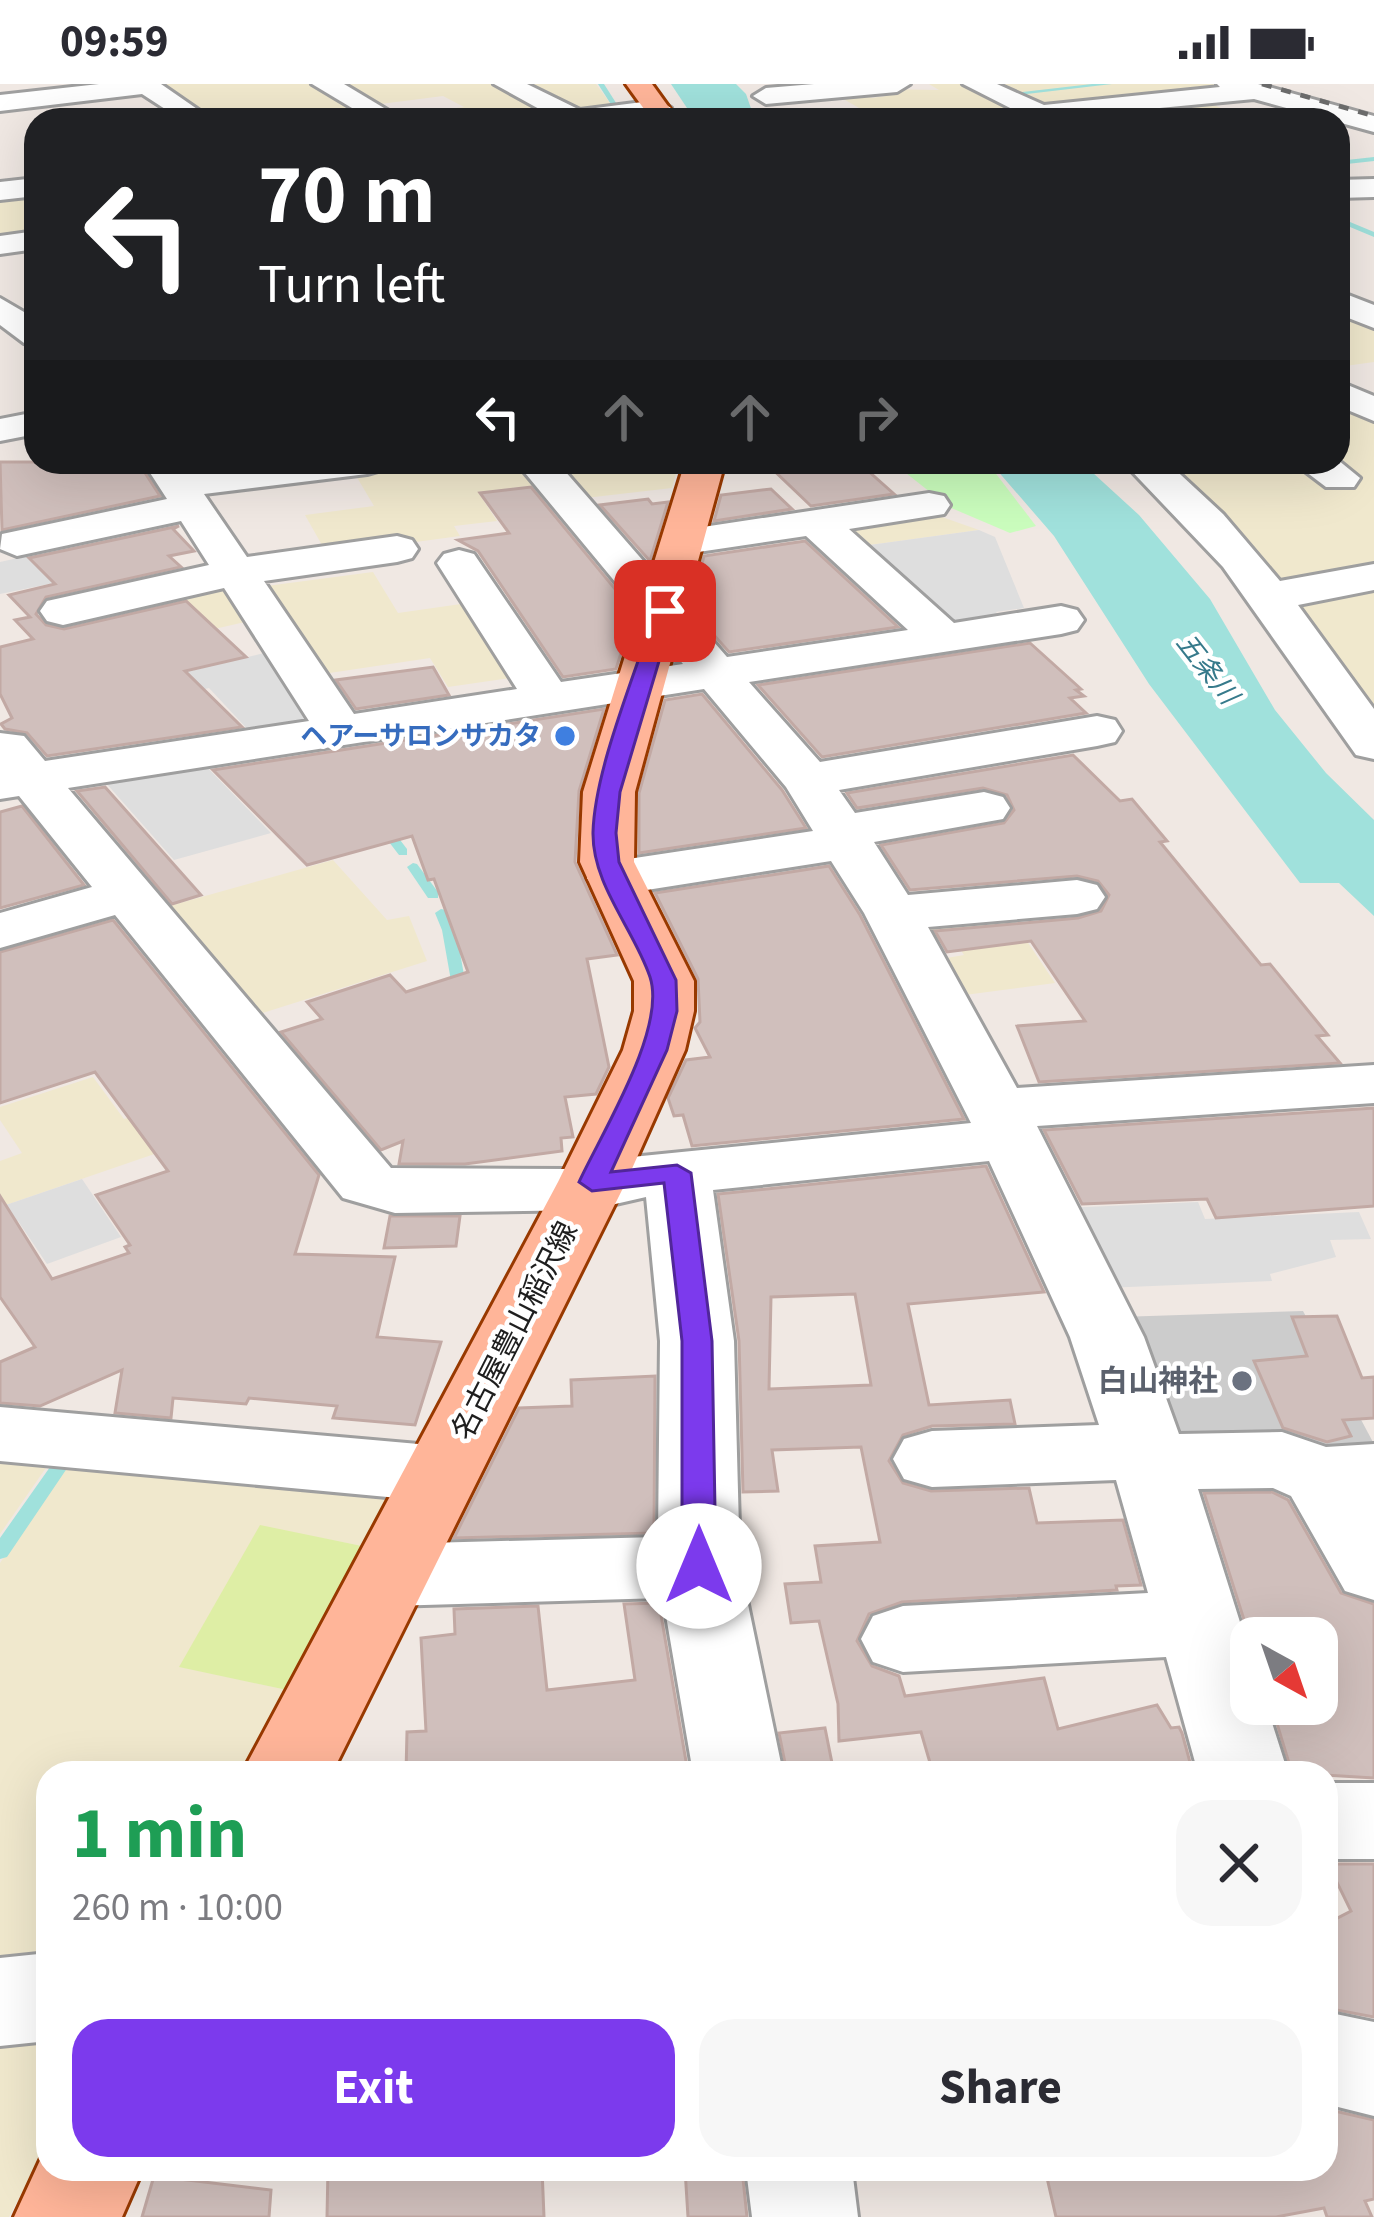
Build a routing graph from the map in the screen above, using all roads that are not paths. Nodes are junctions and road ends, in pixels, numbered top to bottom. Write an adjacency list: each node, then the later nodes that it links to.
1 (325, 84): 13 (street)
2 (507, 84): 14 (street)
3 (639, 84): 15 (main road)
4 (897, 84): 9 (street)
5 (976, 84): 16 (street)
6 (146, 85): 11 (street); 12 (street)
7 (1243, 88): 17 (street); 18 (street)
8 (1358, 89): 10 (street)
9 (762, 90)
10 (1320, 92)
11 (0, 103)
12 (181, 108)
13 (369, 108)
14 (549, 108)
15 (657, 108)
16 (1029, 108)
17 (1109, 108)
18 (1308, 108)
19 (6, 290): 20 (street)
20 (24, 318)
21 (233, 474): 25 (street)
22 (546, 474): 36 (street)
23 (702, 474): 28 (main road, 名古屋豊山稲沢線)
24 (1158, 474): 34 (street)
25 (166, 480): 29 (street); 32 (street)
26 (928, 505): 27 (street)
27 (816, 522): 28 (street); 38 (street)
28 (685, 541): 36 (main road, 名古屋豊山稲沢線)
29 (17, 543)
30 (398, 549): 32 (street)
31 (459, 563): 41 (street)
32 (236, 572): 35 (street); 42 (street)
33 (1374, 577): 34 (street)
34 (1268, 597): 44 (street)
35 (63, 611)
36 (665, 611): 39 (street); 40 (main road, 名古屋豊山稲沢線)
37 (1061, 620): 38 (street)
38 (944, 637): 39 (street)
39 (715, 672): 40 (street); 47 (street)
40 (639, 685): 41 (street); 48 (main road, 名古屋豊山稲沢線)
41 (547, 698): 42 (street)
42 (339, 729): 45 (street)
43 (1096, 731): 47 (street)
44 (1374, 744)
45 (10, 766): 49 (street)
46 (984, 808): 47 (street)
47 (831, 818): 48 (street); 51 (street)
48 (615, 878): 56 (main road, 名古屋豊山稲沢線)
49 (128, 894): 52 (street); 56 (street)
50 (1077, 897): 51 (street)
51 (892, 913): 54 (street)
52 (0, 931)
53 (1374, 1084): 54 (street)
54 (1004, 1124): 55 (street); 58 (street)
55 (677, 1173): 56 (street); 62 (street)
56 (591, 1186): 60 (main road, 名古屋豊山稲沢線)
57 (0, 1434): 60 (street)
58 (1148, 1457): 59 (street); 61 (street); 65 (street)
59 (932, 1459)
60 (441, 1474): 64 (main road, 名古屋豊山稲沢線)
61 (1346, 1474): 63 (street)
62 (699, 1566): 64 (street); 68 (street)
63 (1374, 1569)
64 (390, 1575): 67 (main road, 名古屋豊山稲沢線)
65 (1198, 1623): 66 (street); 69 (street)
66 (903, 1639)
67 (293, 1761)
68 (736, 1761)
69 (1239, 1761)
70 (1338, 1821): 71 (street)
71 (1374, 1821)
72 (36, 1998): 73 (street)
73 (0, 2002)
74 (1338, 2062): 75 (street)
75 (1374, 2069)
76 (84, 2181): 78 (main road)
77 (800, 2181): 79 (street)
78 (67, 2217)
79 (805, 2217)

